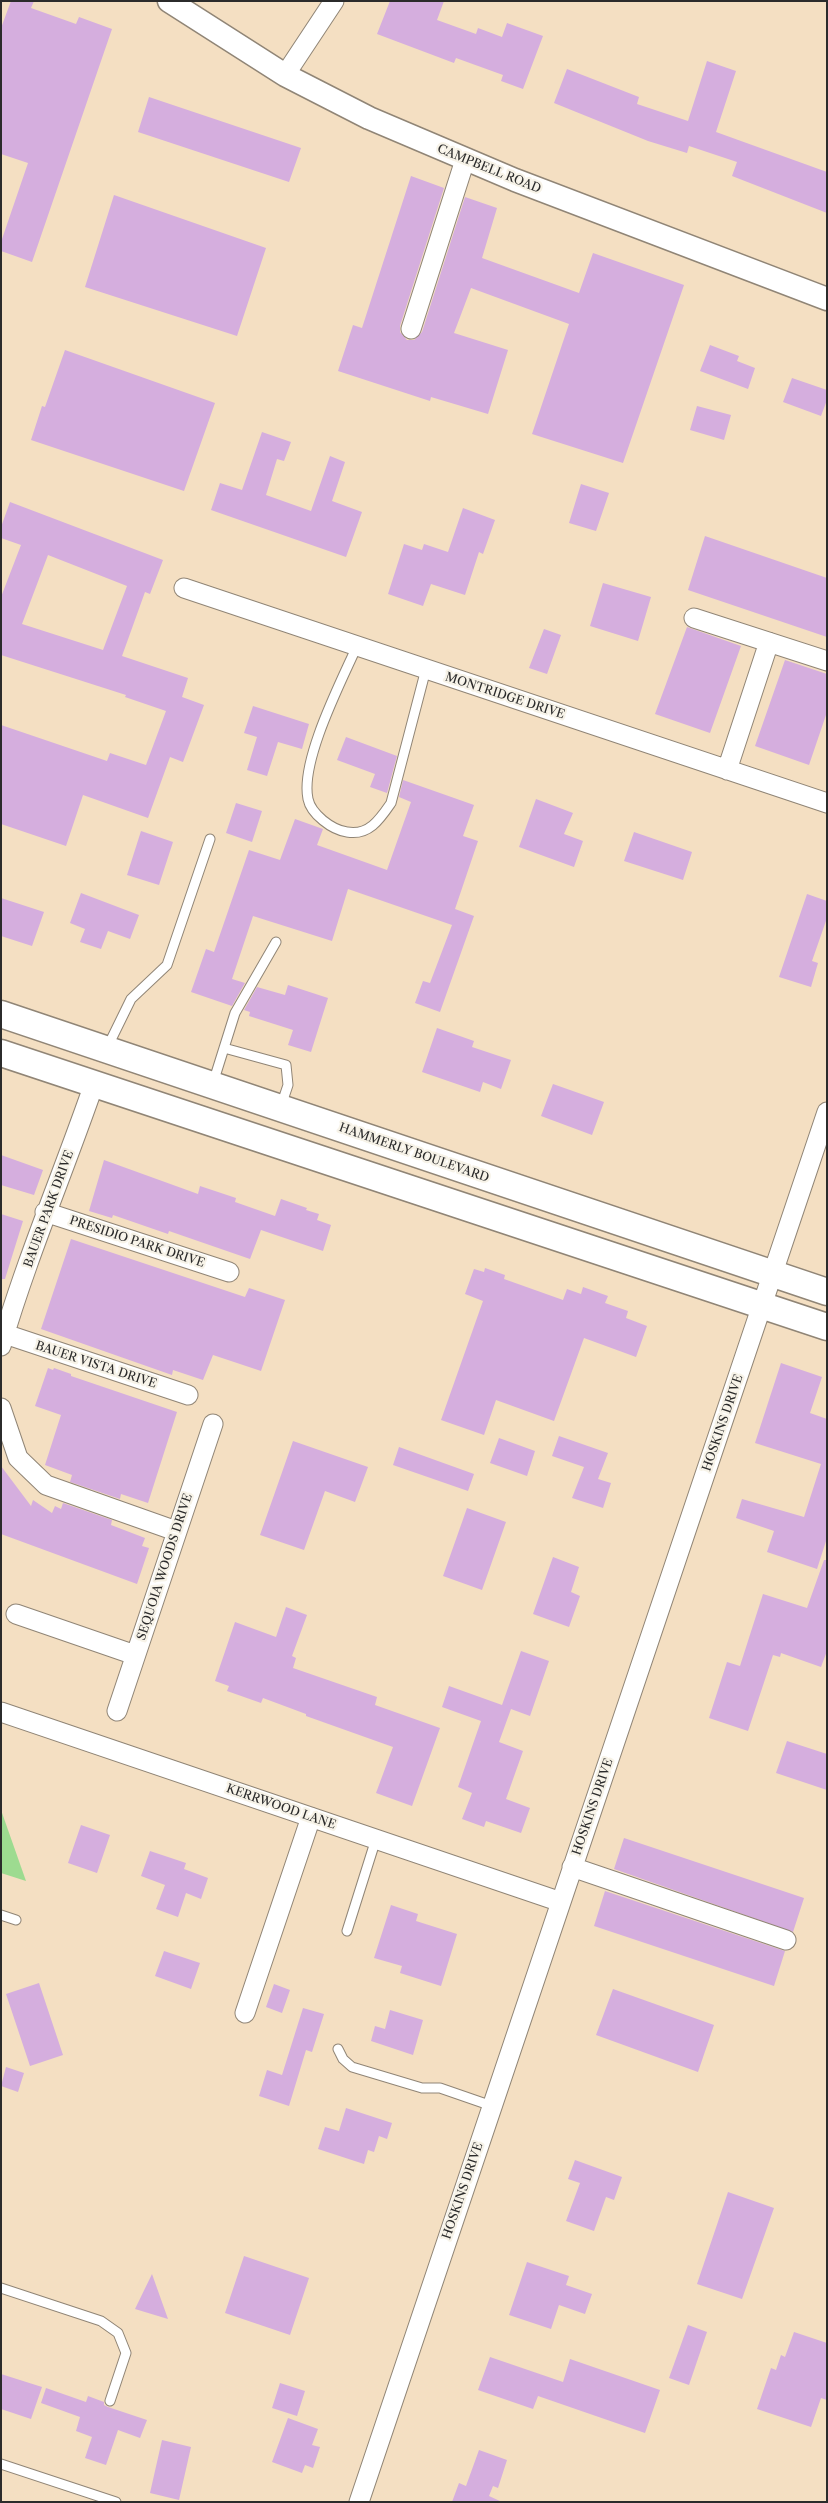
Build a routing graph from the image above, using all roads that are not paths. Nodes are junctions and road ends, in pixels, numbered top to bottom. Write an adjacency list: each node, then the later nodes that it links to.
1 (169, 1): 3 (street, CAMPBELL ROAD)
2 (334, 1): 3 (street)
3 (286, 75): 4 (street, CAMPBELL ROAD)
4 (465, 160): 5 (street, CAMPBELL ROAD); 6 (street)
5 (827, 299)
6 (412, 329)
7 (184, 588): 10 (street, MONTRIDGE DRIVE)
8 (694, 618): 9 (street)
9 (769, 642): 11 (street); 13 (street)
10 (358, 646): 12 (street, MONTRIDGE DRIVE); 12 (lane)
11 (827, 661)
12 (426, 669): 13 (street, MONTRIDGE DRIVE)
13 (727, 770): 14 (street, MONTRIDGE DRIVE)
14 (827, 803)
15 (210, 839): 19 (lane)
16 (276, 942): 18 (lane)
17 (1, 1014): 19 (main road, HAMMERLY BOULEVARD)
18 (224, 1048): 22 (lane); 23 (lane)
19 (106, 1050): 21 (main road); 22 (main road, HAMMERLY BOULEVARD)
20 (1, 1053): 21 (main road)
21 (94, 1084): 26 (main road); 27 (street, BAUER PARK DRIVE)
22 (212, 1086): 23 (main road, HAMMERLY BOULEVARD)
23 (280, 1109): 25 (main road, HAMMERLY BOULEVARD)
24 (827, 1112): 29 (street, HOSKINS DRIVE)
25 (381, 1142): 26 (main road); 29 (main road, HAMMERLY BOULEVARD)
26 (369, 1175): 31 (main road)
27 (45, 1212): 28 (street, PRESIDIO PARK DRIVE); 33 (street, BAUER PARK DRIVE)
28 (229, 1272)
29 (774, 1274): 30 (main road, HAMMERLY BOULEVARD); 31 (street, HOSKINS DRIVE)
30 (827, 1292)
31 (763, 1307): 32 (main road); 44 (street, HOSKINS DRIVE)
32 (827, 1328)
33 (3, 1340): 34 (street, BAUER VISTA DRIVE)
34 (188, 1395)
35 (1, 1408): 37 (street)
36 (213, 1424): 37 (street, SEQUOIA WOODS DRIVE)
37 (176, 1531): 39 (street, SEQUOIA WOODS DRIVE)
38 (16, 1614): 39 (street)
39 (135, 1655): 40 (street, SEQUOIA WOODS DRIVE)
40 (117, 1710)
41 (1, 1712): 42 (street, KERRWOOD LANE)
42 (311, 1817): 43 (street, KERRWOOD LANE); 50 (street)
43 (376, 1839): 45 (street, KERRWOOD LANE); 48 (lane)
44 (572, 1867): 45 (street, HOSKINS DRIVE); 49 (street)
45 (560, 1902): 52 (street, HOSKINS DRIVE)
46 (1, 1915): 47 (lane)
47 (16, 1920)
48 (348, 1931)
49 (786, 1940)
50 (245, 2013)
51 (338, 2048): 52 (lane)
52 (492, 2106): 57 (street, HOSKINS DRIVE)
53 (1, 2288): 54 (lane)
54 (110, 2400)
55 (1, 2464): 56 (lane)
56 (116, 2502)
57 (359, 2502)

